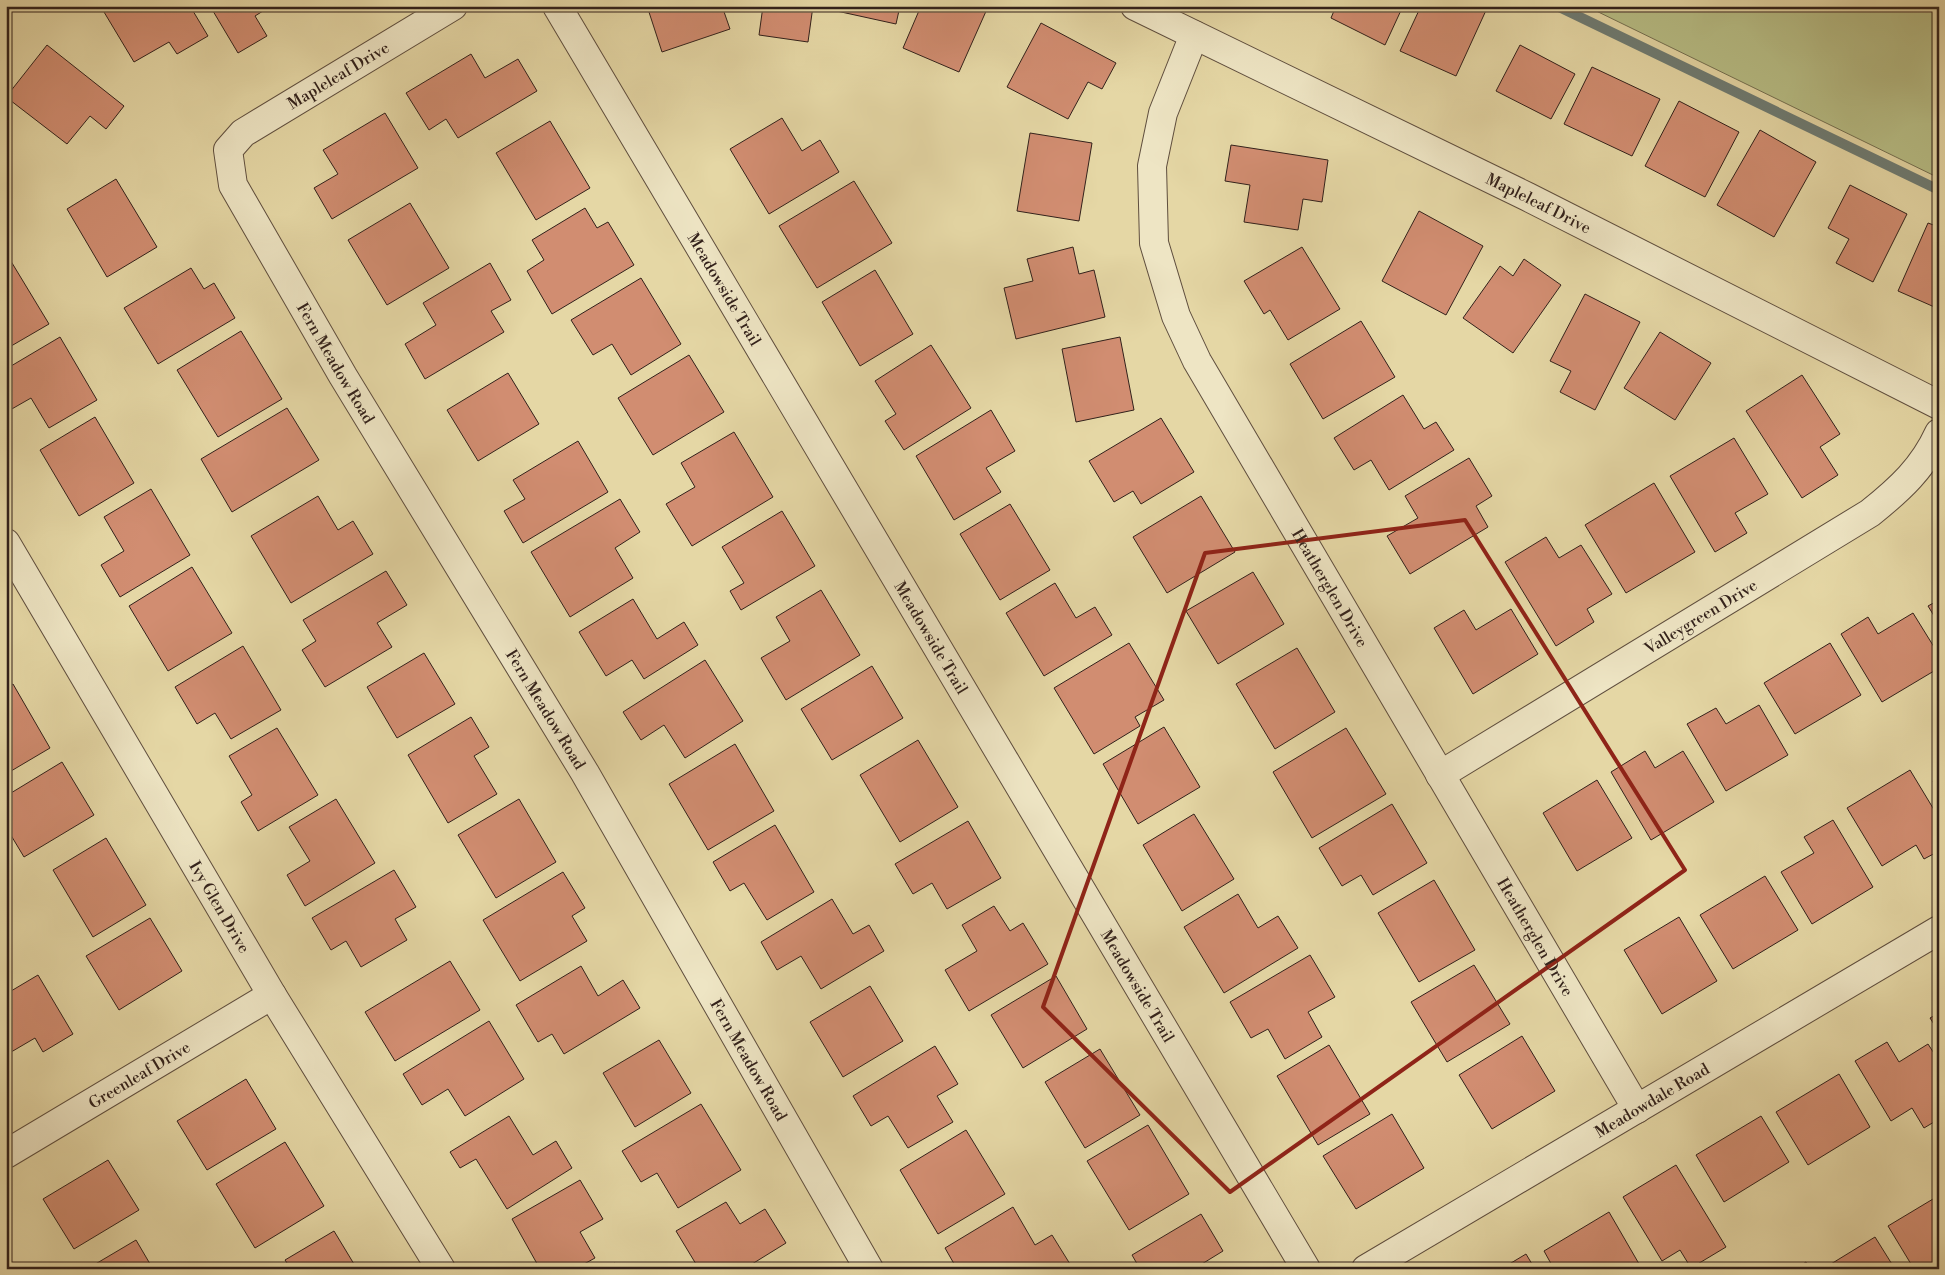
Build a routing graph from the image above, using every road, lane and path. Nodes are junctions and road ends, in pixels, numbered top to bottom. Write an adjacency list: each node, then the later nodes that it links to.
1 (453, 6): 5 (street, Mapleleaf Drive)
2 (557, 6): 16 (street, Meadowside Trail)
3 (1135, 6): 4 (street, Mapleleaf Drive)
4 (1194, 35): 6 (street, Mapleleaf Drive); 9 (street, Heatherglen Drive)
5 (228, 150): 15 (street, Fern Meadow Road)
6 (1939, 405)
7 (1939, 433): 9 (street, Valleygreen Drive)
8 (6, 543): 11 (street, Ivy Glen Drive)
9 (1440, 775): 12 (street, Heatherglen Drive)
10 (1939, 930): 12 (street, Meadowdale Road)
11 (272, 995): 13 (street, Greenleaf Drive); 14 (street, Ivy Glen Drive)
12 (1637, 1109): 17 (street, Meadowdale Road)
13 (6, 1154)
14 (441, 1269)
15 (869, 1269)
16 (1306, 1269)
17 (1366, 1269)

